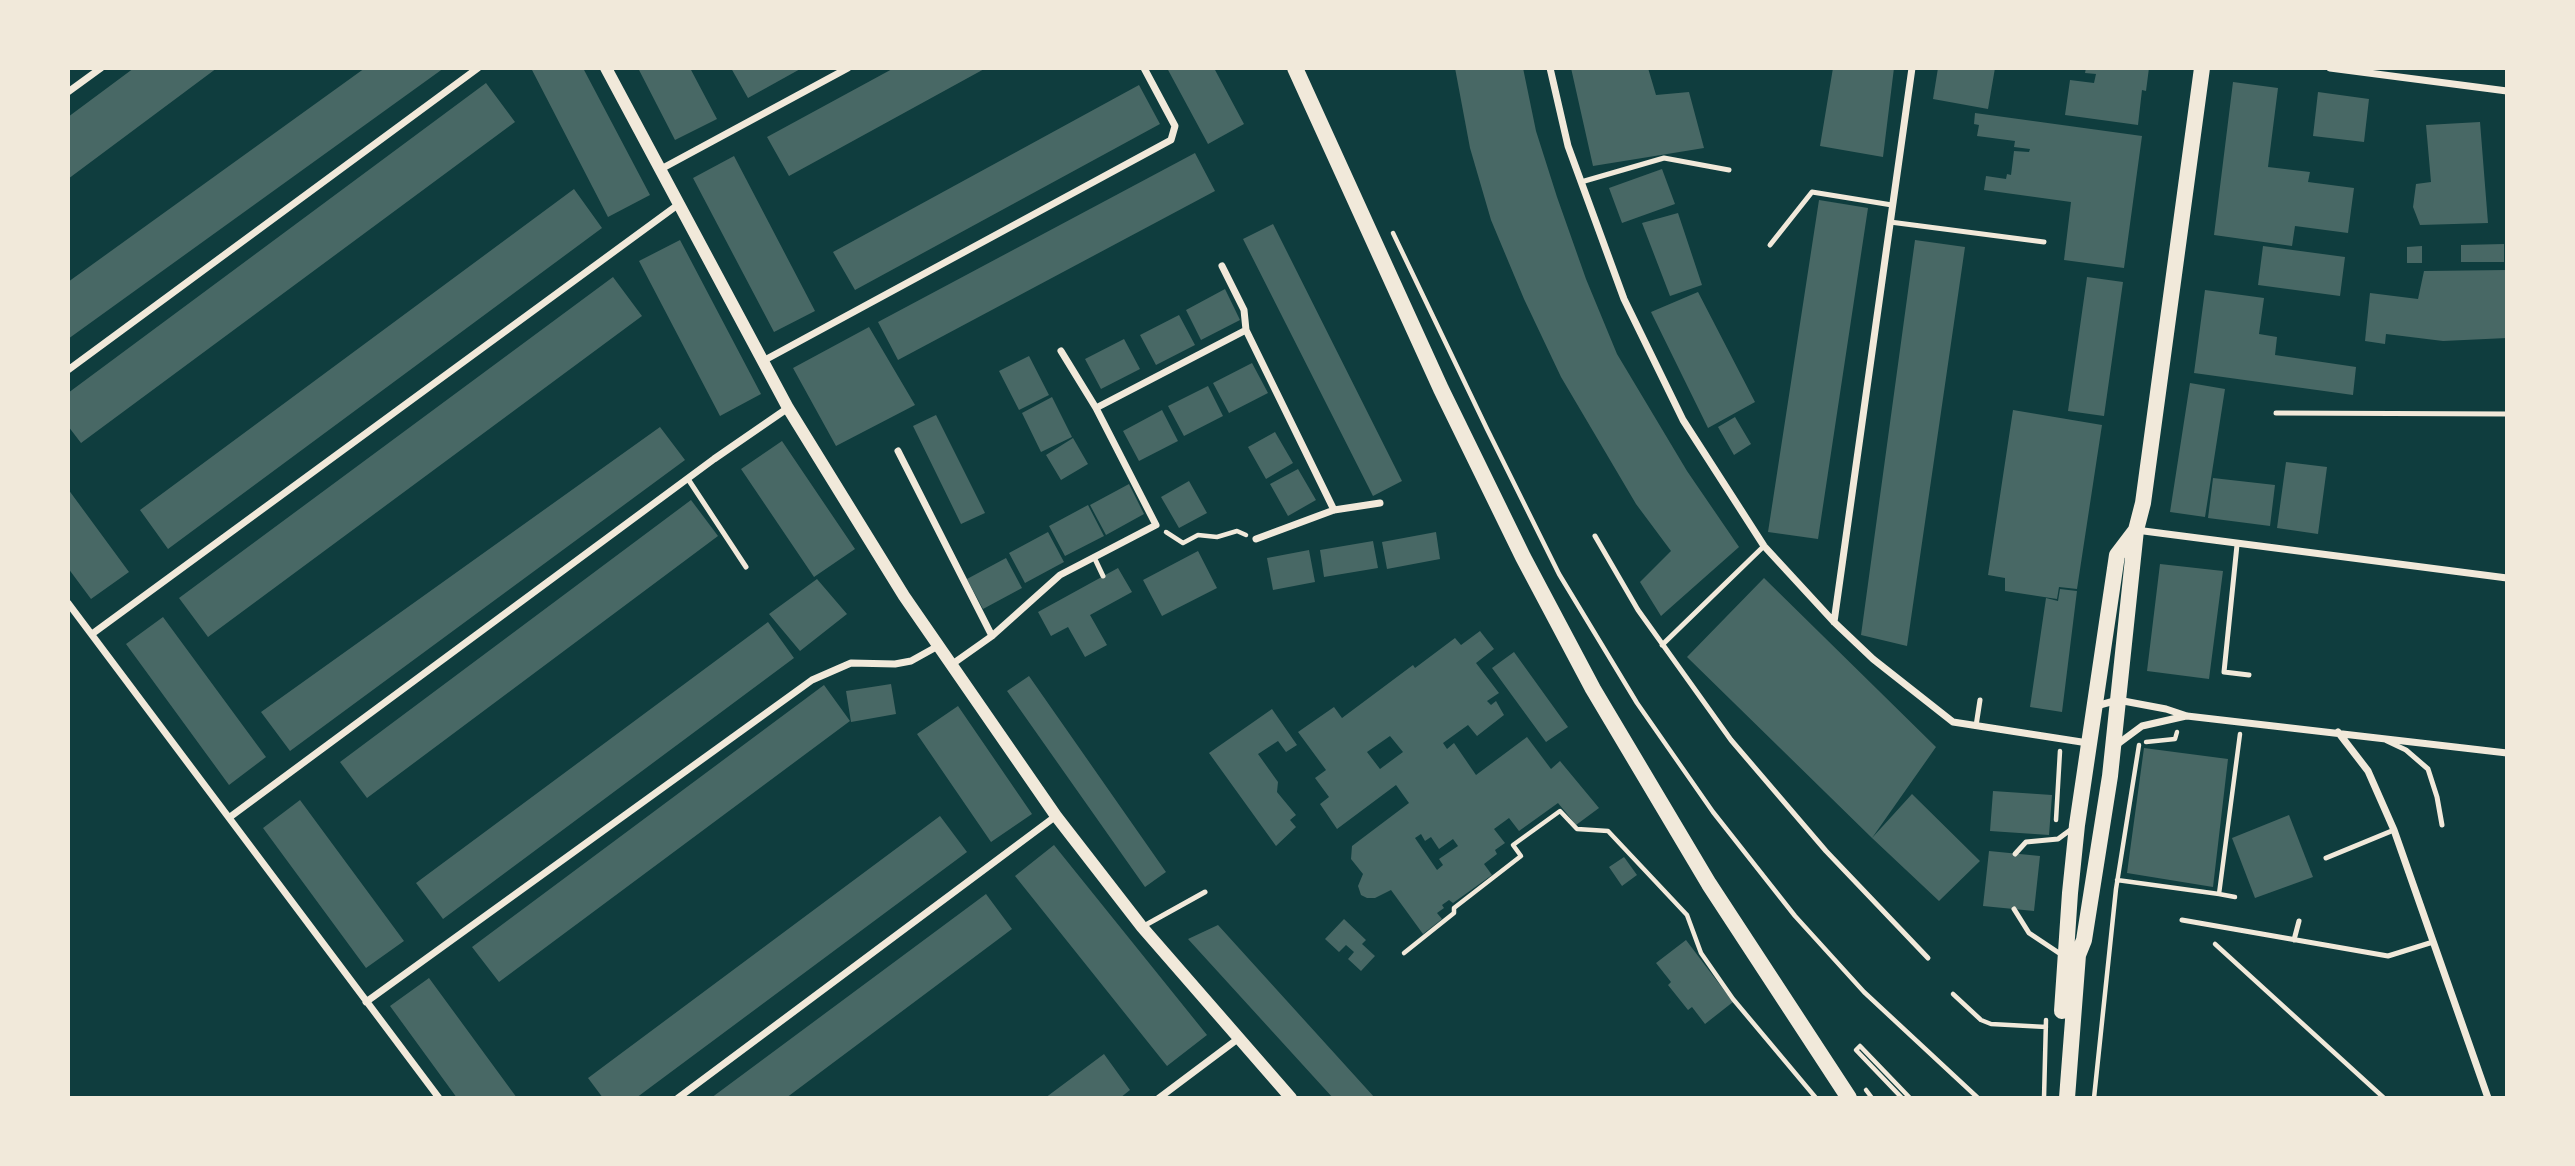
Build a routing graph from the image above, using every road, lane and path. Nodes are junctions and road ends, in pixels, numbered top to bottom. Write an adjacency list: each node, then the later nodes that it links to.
1 (101, 68): 12 (street)
2 (478, 68): 26 (street)
3 (606, 68): 13 (street)
4 (848, 68): 13 (street)
5 (1144, 68): 25 (street)
6 (1295, 68): 98 (main road)
7 (1550, 68): 15 (street)
8 (1912, 68): 17 (street)
9 (2202, 68): 36 (main road)
10 (2330, 68): 11 (street)
11 (2507, 91)
12 (68, 92)
13 (661, 169): 16 (street)
14 (1729, 170): 15 (lane)
15 (1581, 182): 40 (street)
16 (679, 204): 25 (street); 47 (street)
17 (1892, 205): 18 (street); 21 (lane)
18 (1890, 222): 20 (lane); 46 (street)
19 (1393, 233): 101 (path)
20 (2044, 242)
21 (1770, 245)
22 (1222, 266): 23 (street)
23 (1246, 330): 28 (street); 34 (street)
24 (1061, 351): 28 (street)
25 (763, 361): 27 (street)
26 (68, 370)
27 (788, 408): 32 (street); 50 (street)
28 (1096, 408): 35 (street)
29 (2276, 413): 30 (lane)
30 (2507, 414)
31 (898, 451): 48 (street)
32 (688, 479): 42 (lane); 67 (street)
33 (1380, 503): 34 (street)
34 (1334, 510): 38 (street)
35 (1156, 525): 38 (path); 41 (street)
36 (2136, 530): 39 (street); 54 (main road); 55 (main road)
37 (1595, 536): 49 (lane)
38 (1256, 540)
39 (2237, 545): 44 (street); 52 (lane)
40 (1765, 547): 46 (street); 49 (lane)
41 (1094, 557): 43 (lane); 48 (street)
42 (746, 567)
43 (1103, 576)
44 (2507, 578)
45 (68, 603): 47 (street)
46 (1834, 622): 58 (street)
47 (92, 634): 67 (street)
48 (992, 636): 51 (street)
49 (1662, 645): 87 (lane)
50 (938, 646): 51 (street); 89 (street)
51 (951, 665): 66 (street)
52 (2249, 676)
53 (1980, 700): 58 (lane)
54 (2118, 700): 55 (street); 56 (street); 63 (main road)
55 (2095, 706): 62 (main road)
56 (2187, 716): 57 (street); 63 (street)
57 (2241, 723): 60 (street); 76 (path)
58 (1976, 726): 62 (street)
59 (2177, 729): 74 (path)
60 (2338, 732): 61 (street); 71 (street)
61 (2377, 737): 65 (street); 70 (lane)
62 (2091, 743): 69 (main road)
63 (2113, 747): 104 (main road)
64 (2060, 751): 68 (path)
65 (2507, 753)
66 (1056, 816): 81 (street); 94 (street)
67 (230, 817): 89 (street)
68 (2056, 820)
69 (2077, 825): 72 (lane); 86 (main road)
70 (2442, 825)
71 (2395, 830): 73 (lane); 83 (street)
72 (2015, 853)
73 (2326, 858)
74 (2118, 880): 76 (path); 105 (path)
75 (1205, 892): 81 (lane)
76 (2219, 894): 77 (path)
77 (2235, 897)
78 (2014, 909): 86 (lane)
79 (2182, 920): 82 (lane)
80 (2299, 921): 82 (lane)
81 (1142, 927): 92 (street)
82 (2294, 940): 83 (lane)
83 (2433, 942): 107 (street)
84 (2215, 944): 106 (path)
85 (1404, 953): 97 (path)
86 (2065, 957): 103 (main road)
87 (1928, 958)
88 (1953, 994): 91 (path)
89 (366, 1002): 93 (street)
90 (2046, 1015): 91 (path)
91 (2046, 1027): 102 (path)
92 (1239, 1038): 95 (street); 96 (street)
93 (439, 1098)
94 (678, 1098)
95 (1159, 1098)
96 (1291, 1098)
97 (1815, 1098)
98 (1849, 1098)
99 (1902, 1098): 100 (path)
100 (1910, 1098)
101 (1978, 1098)
102 (2044, 1098)
103 (2058, 1098)
104 (2067, 1098)
105 (2094, 1098)
106 (2384, 1098)
107 (2488, 1098)

